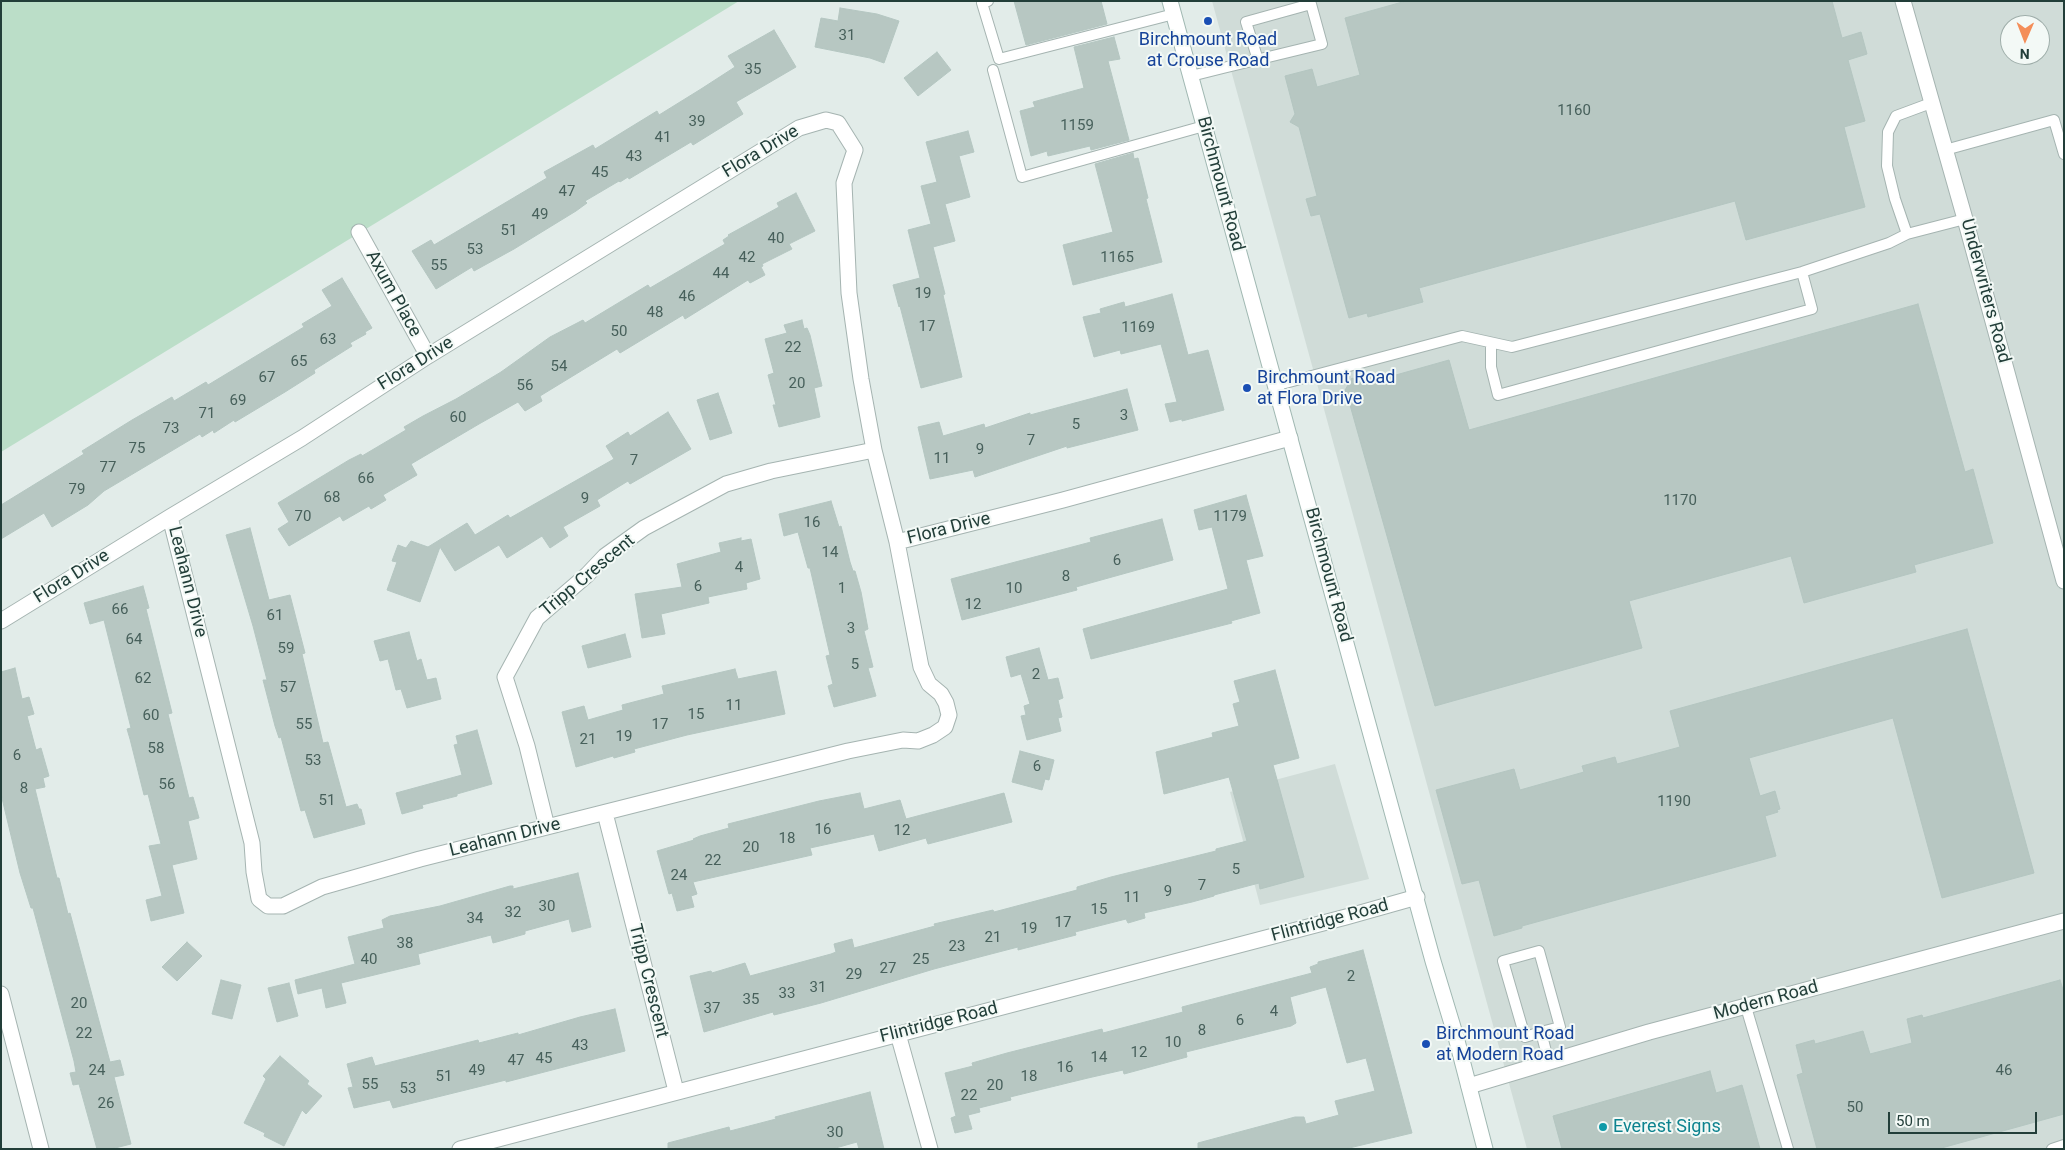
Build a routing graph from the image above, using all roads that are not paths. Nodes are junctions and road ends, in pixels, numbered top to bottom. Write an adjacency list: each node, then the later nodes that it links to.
1 (988, 1): 3 (lane)
2 (1903, 1): 7 (street, Underwriters Road)
3 (1172, 8): 6 (street, Birchmount Road)
4 (1258, 60): 4 (lane); 6 (lane)
5 (993, 70): 8 (lane)
6 (1190, 76): 8 (street, Birchmount Road)
7 (1931, 103): 9 (street, Underwriters Road); 13 (lane)
8 (1204, 126): 17 (street, Birchmount Road)
9 (1945, 150): 10 (lane); 11 (street, Underwriters Road)
10 (2064, 154)
11 (1965, 218): 13 (lane); 22 (street, Underwriters Road)
12 (359, 232): 16 (street, Axum Place)
13 (1907, 234): 14 (lane)
14 (1802, 272): 15 (lane); 15 (lane)
15 (1491, 343): 17 (lane)
16 (428, 356): 19 (street, Flora Drive); 20 (street, Flora Drive)
17 (1274, 386): 18 (street, Birchmount Road)
18 (1290, 438): 21 (street, Flora Drive); 26 (street, Birchmount Road)
19 (874, 450): 21 (street, Flora Drive); 25 (street, Tripp Crescent)
20 (170, 517): 23 (street, Flora Drive); 25 (street, Leahann Drive)
21 (897, 542): 24 (street, Leahann Drive)
22 (2064, 581)
23 (1, 621)
24 (605, 813): 25 (street, Leahann Drive); 34 (street, Tripp Crescent)
25 (547, 827)
26 (1417, 897): 31 (street, Flintridge Road); 33 (street, Birchmount Road)
27 (2064, 921): 29 (street, Modern Road)
28 (1, 994): 36 (street)
29 (1746, 1007): 32 (street, Modern Road); 40 (lane)
30 (1541, 1032): 30 (lane); 32 (lane)
31 (898, 1034): 34 (street, Flintridge Road); 38 (street)
32 (1549, 1063): 33 (street, Modern Road)
33 (1469, 1086): 39 (street, Birchmount Road)
34 (676, 1091): 37 (street, Flintridge Road)
35 (2064, 1145): 41 (lane)
36 (41, 1149)
37 (460, 1149)
38 (930, 1149)
39 (1484, 1149)
40 (1788, 1149)
41 (2052, 1149)

